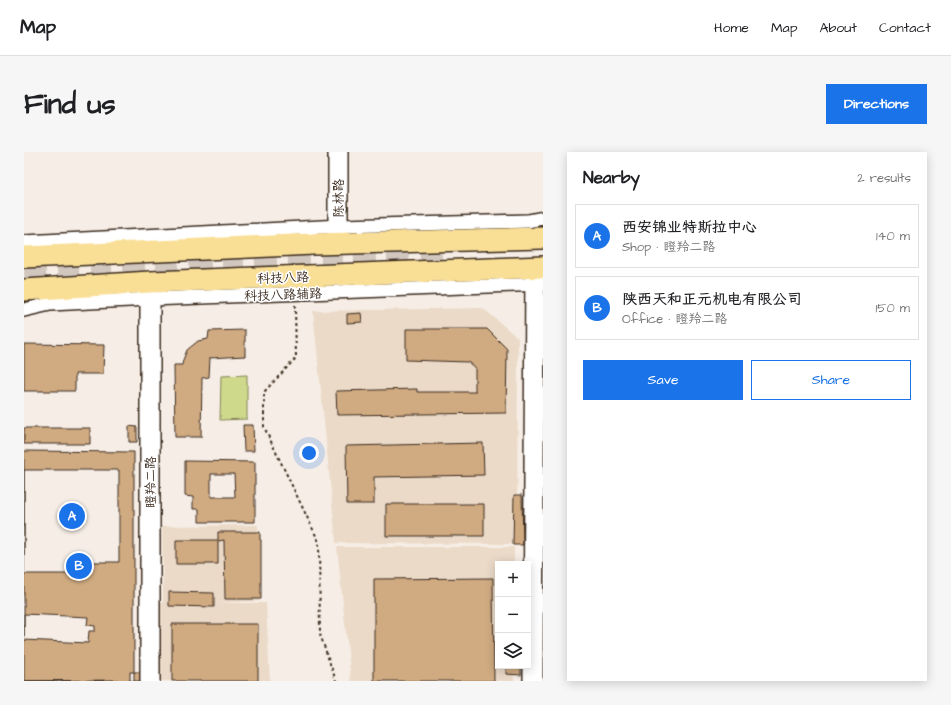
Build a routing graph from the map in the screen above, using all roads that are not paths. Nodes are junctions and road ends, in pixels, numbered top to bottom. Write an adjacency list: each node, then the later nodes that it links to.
1 (338, 152): 3 (street, 陈林路)
2 (543, 218): 3 (street)
3 (338, 235): 4 (main road); 5 (street); 6 (main road)
4 (543, 238)
5 (24, 242)
6 (24, 258)
7 (539, 276): 9 (main road, 科技八路); 9 (street, 科技八路辅路); 12 (street)
8 (24, 290): 9 (main road, 科技八路)
9 (150, 290): 10 (street, 科技八路辅路); 11 (street, 瞪羚二路)
10 (24, 310)
11 (150, 681)
12 (533, 681)

